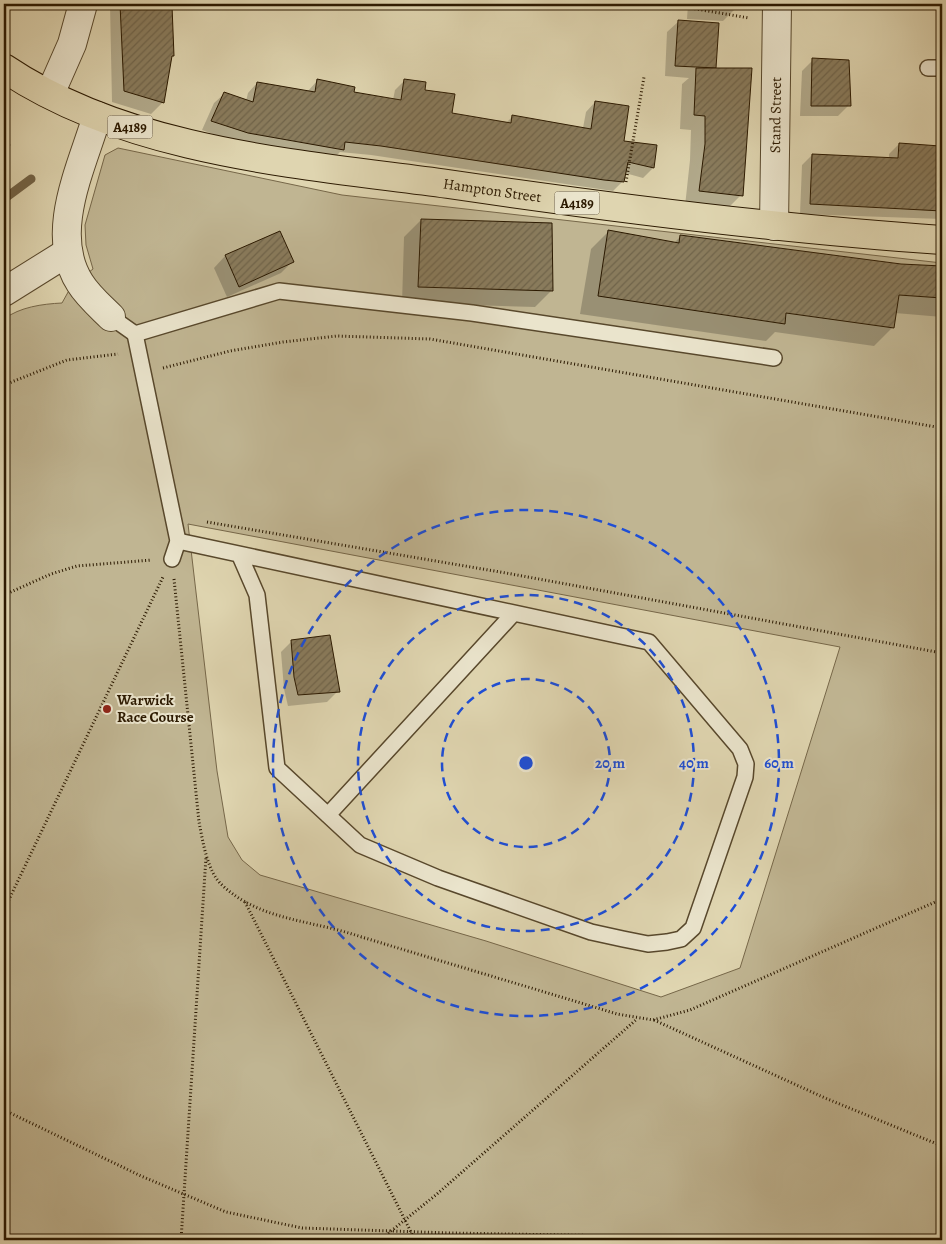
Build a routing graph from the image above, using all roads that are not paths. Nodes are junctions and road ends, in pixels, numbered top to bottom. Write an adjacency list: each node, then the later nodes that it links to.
1 (83, 4): 4 (street)
2 (777, 13): 6 (street, Stand Street)
3 (4, 68): 4 (main road, A4189)
4 (50, 94): 5 (main road, Hampton Street / A4189)
5 (97, 116): 6 (main road, Hampton Street / A4189); 8 (street)
6 (774, 226): 7 (main road, Hampton Street / A4189)
7 (942, 240)
8 (68, 252): 9 (street); 10 (street)
9 (4, 292)
10 (111, 318): 11 (lane)
11 (135, 334): 12 (lane); 13 (lane)
12 (774, 358)
13 (178, 541): 14 (lane); 15 (lane)
14 (240, 556): 16 (lane); 17 (lane)
15 (172, 559)
16 (513, 614): 17 (lane); 17 (lane)
17 (328, 815)

